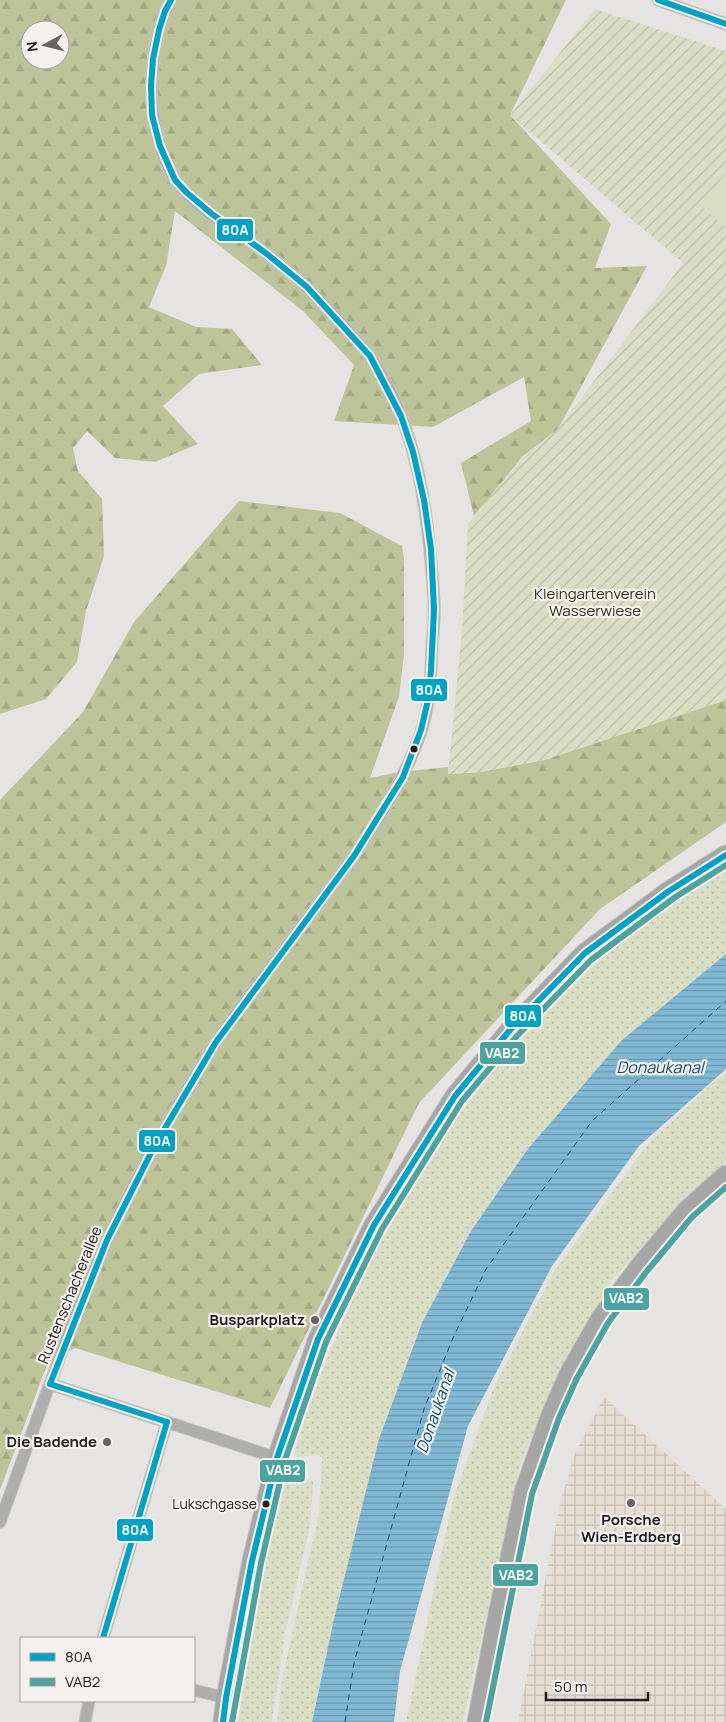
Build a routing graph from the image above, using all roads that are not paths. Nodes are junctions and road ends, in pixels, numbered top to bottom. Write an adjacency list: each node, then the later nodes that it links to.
1 (172, 0): 6 (street, Rustenschacherallee)
2 (658, 0): 3 (street)
3 (726, 24)
4 (726, 855): 8 (main road)
5 (726, 1174): 16 (main road)
6 (50, 1384): 7 (street); 9 (street, Rustenschacherallee)
7 (167, 1422): 8 (street); 10 (street)
8 (277, 1458): 12 (main road)
9 (0, 1522)
10 (103, 1637)
11 (195, 1690): 12 (street)
12 (226, 1698): 15 (main road)
13 (89, 1702): 14 (street)
14 (85, 1722)
15 (223, 1722)
16 (477, 1722)

